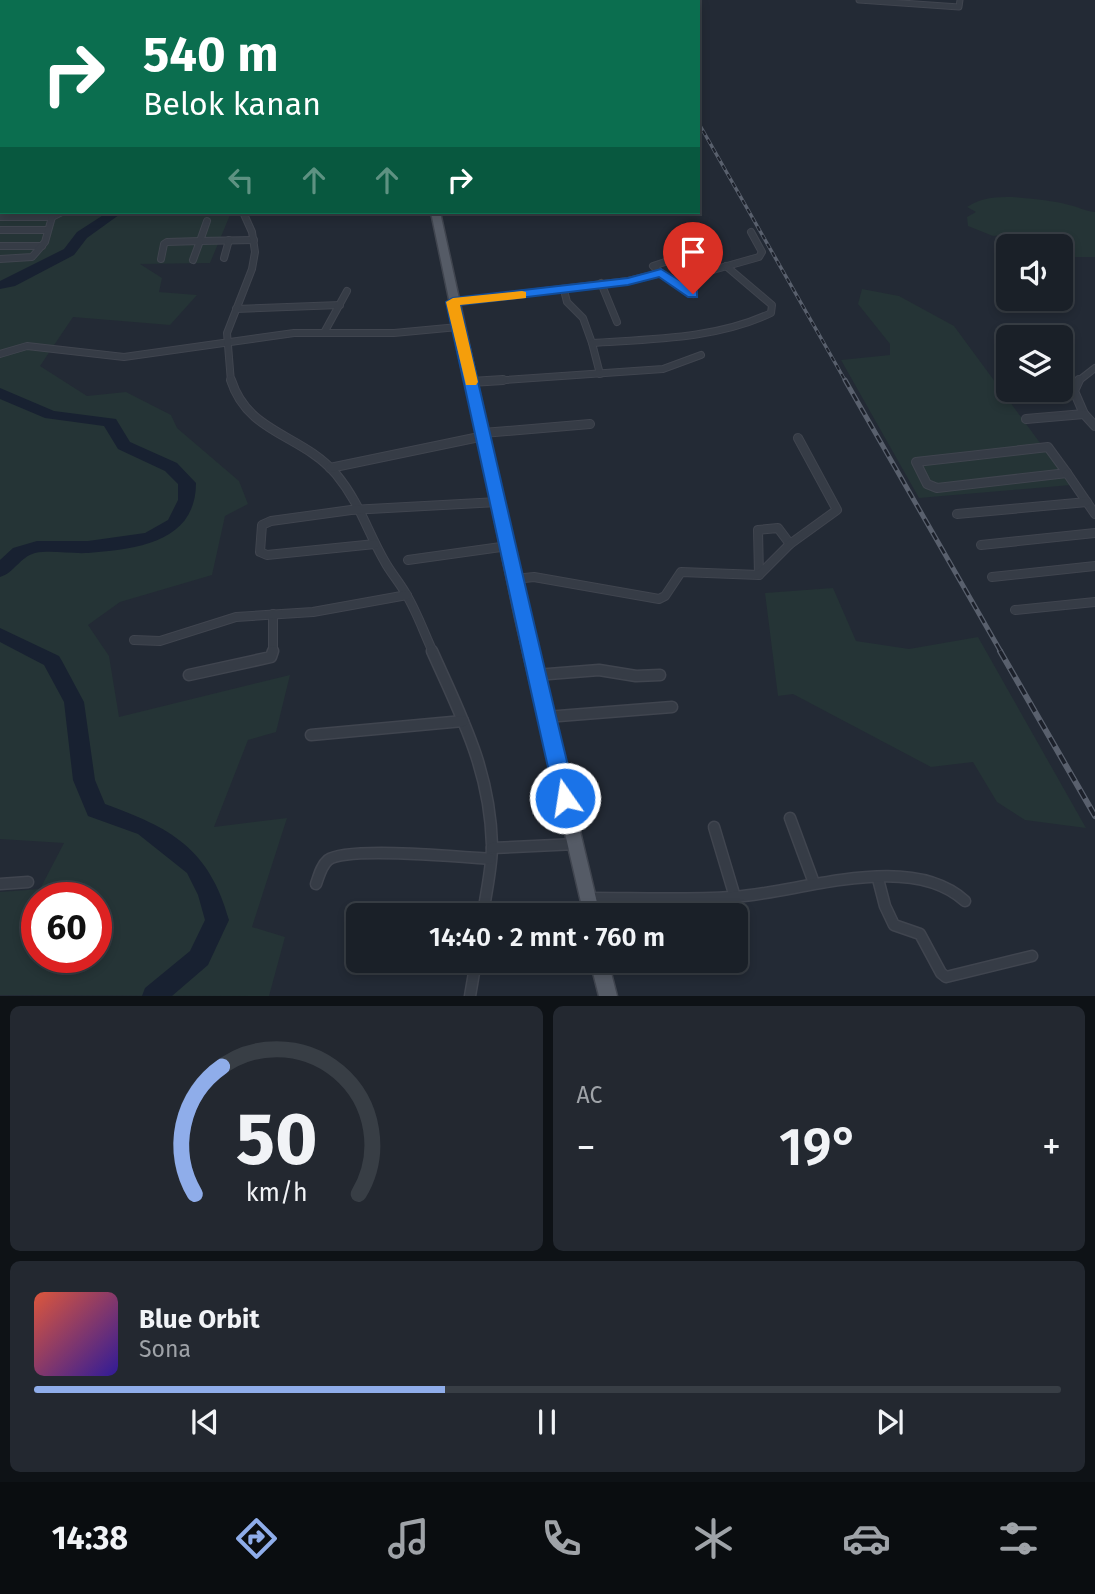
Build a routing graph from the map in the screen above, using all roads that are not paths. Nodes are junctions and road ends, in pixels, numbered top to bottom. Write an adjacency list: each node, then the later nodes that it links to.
1 (859, 0): 2 (street)
2 (959, 0)
3 (58, 214): 7 (street)
4 (244, 214): 13 (street)
5 (435, 214): 29 (main road)
6 (0, 217): 7 (street)
7 (52, 217): 10 (street)
8 (207, 221): 14 (street)
9 (0, 230): 10 (street)
10 (47, 230): 16 (street)
11 (751, 232): 22 (street)
12 (229, 240): 13 (street); 14 (street); 17 (street)
13 (254, 240): 31 (street)
14 (200, 241): 19 (street); 20 (street)
15 (0, 246): 16 (street)
16 (42, 246): 18 (street)
17 (224, 258)
18 (0, 259)
19 (161, 259)
20 (193, 260)
21 (668, 261): 23 (street)
22 (726, 266): 24 (street); 36 (street)
23 (661, 273): 24 (street); 25 (street)
24 (674, 281): 28 (street)
25 (601, 283): 26 (street); 32 (street)
26 (564, 290): 29 (street); 36 (street)
27 (347, 291): 30 (street)
28 (693, 294)
29 (453, 302): 33 (main road)
30 (340, 305): 31 (street); 34 (street)
31 (236, 309): 35 (street)
32 (617, 322)
33 (458, 327): 34 (street); 41 (main road)
34 (326, 331): 35 (street)
35 (228, 343): 37 (street); 48 (street)
36 (592, 343): 40 (street)
37 (0, 354)
38 (701, 355): 40 (street)
39 (1095, 368): 42 (street)
40 (600, 374): 41 (street)
41 (471, 382): 46 (main road)
42 (1084, 414): 43 (street); 45 (street)
43 (1026, 418)
44 (590, 424): 46 (street)
45 (1095, 426)
46 (483, 434): 48 (street); 50 (main road)
47 (798, 438): 57 (street)
48 (330, 468): 52 (street)
49 (1067, 473): 49 (street); 51 (street)
50 (498, 502): 52 (street); 59 (main road)
51 (1087, 502): 53 (street); 54 (street)
52 (362, 511): 56 (street); 56 (street)
53 (957, 514)
54 (1095, 514)
55 (1095, 533): 58 (street)
56 (375, 544): 65 (street)
57 (790, 544): 62 (street); 62 (street)
58 (981, 545)
59 (508, 546): 60 (street); 64 (main road)
60 (408, 560)
61 (1095, 566): 63 (street)
62 (759, 575): 64 (street)
63 (992, 577)
64 (515, 579): 71 (main road)
65 (407, 595): 68 (street); 75 (street)
66 (1095, 602): 67 (street)
67 (1015, 610)
68 (273, 614): 69 (street); 70 (street)
69 (134, 640)
70 (189, 675)
71 (536, 675): 72 (street); 74 (main road)
72 (660, 675)
73 (672, 707): 74 (street)
74 (546, 718): 79 (main road)
75 (463, 721): 76 (street); 80 (street)
76 (311, 735)
77 (790, 818): 83 (street)
78 (714, 827): 86 (street)
79 (576, 844): 80 (street); 87 (main road)
80 (491, 854): 85 (street); 89 (street)
81 (878, 879): 83 (street); 88 (street); 91 (street)
82 (28, 881): 84 (street)
83 (814, 883): 86 (street)
84 (0, 884)
85 (316, 884)
86 (735, 897): 87 (street)
87 (589, 898): 90 (main road)
88 (965, 901)
89 (485, 903)
90 (590, 903)
91 (1032, 956)
92 (475, 973): 94 (street)
93 (601, 973): 95 (main road)
94 (470, 996)
95 (608, 996)

